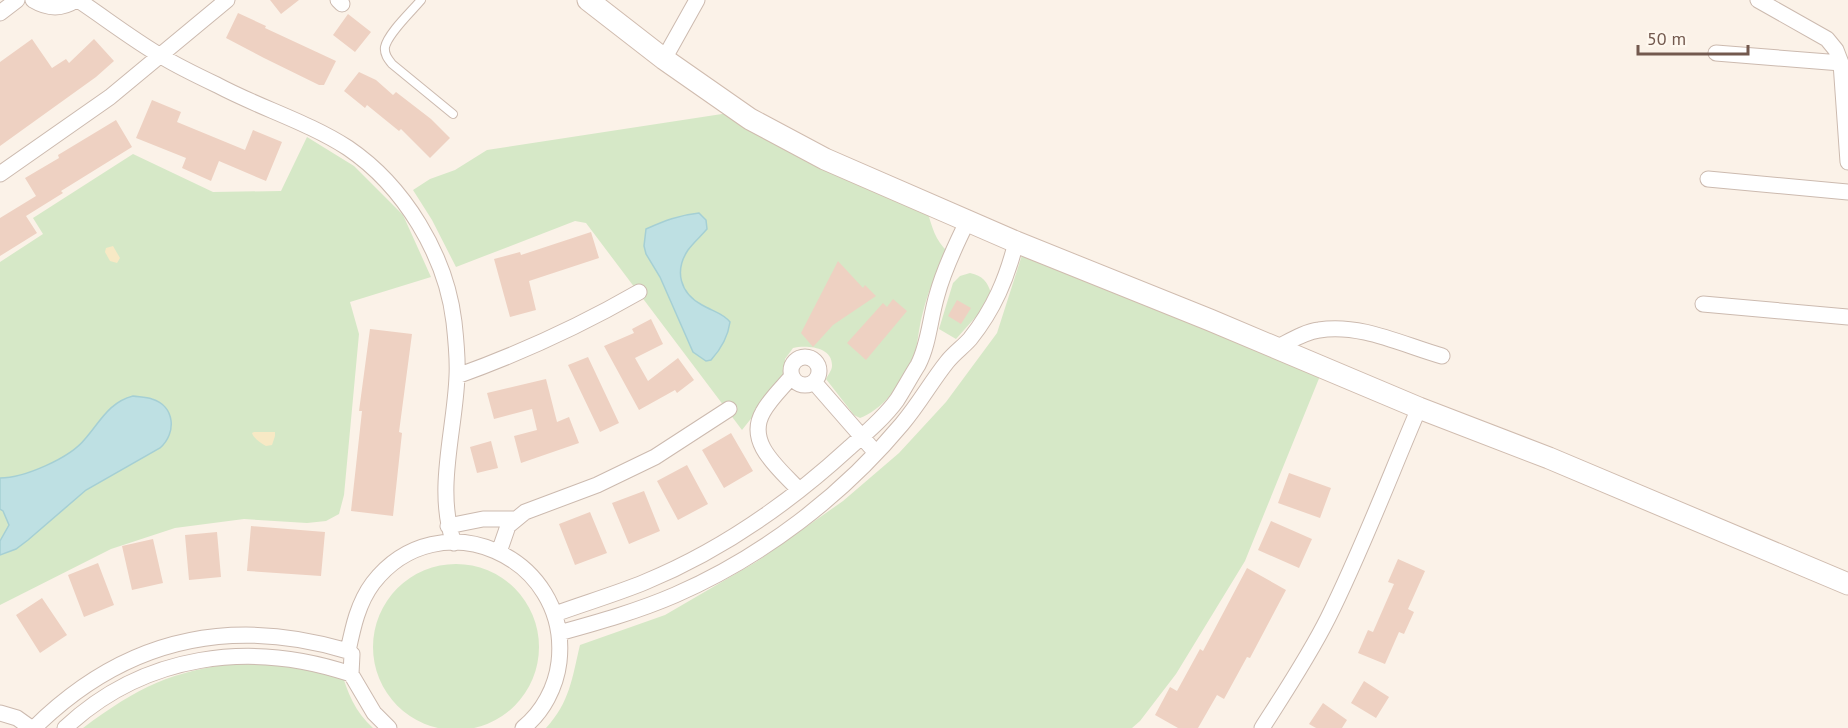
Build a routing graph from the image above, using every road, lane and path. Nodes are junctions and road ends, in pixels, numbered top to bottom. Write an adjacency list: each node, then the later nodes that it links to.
1 (17, 0): 9 (street)
2 (33, 0): 3 (street)
3 (77, 0): 11 (street)
4 (227, 0): 11 (street)
5 (421, 0): 14 (lane)
6 (588, 0): 12 (street)
7 (698, 0): 12 (street)
8 (1758, 0): 13 (street)
9 (0, 13)
10 (1716, 53): 13 (street)
11 (160, 56): 16 (street); 29 (street)
12 (664, 59): 19 (street)
13 (1841, 63): 15 (street)
14 (453, 114)
15 (1848, 162)
16 (0, 174)
17 (1708, 179): 18 (street)
18 (1848, 192)
19 (968, 220): 20 (street); 24 (street)
20 (1016, 242): 25 (street); 27 (street)
21 (639, 292): 29 (street)
22 (1703, 304): 23 (street)
23 (1848, 316)
24 (925, 348): 27 (street); 33 (street)
25 (1276, 348): 26 (street); 31 (street)
26 (1442, 356)
27 (948, 361): 34 (street)
28 (792, 375): 30 (street); 30 (street); 35 (street)
29 (457, 376): 37 (street)
30 (814, 382): 33 (street)
31 (1419, 408): 40 (street); 50 (street)
32 (729, 409): 36 (street)
33 (862, 436): 34 (street); 35 (street)
34 (876, 453): 42 (street)
35 (799, 490): 41 (street)
36 (514, 519): 37 (street); 39 (street)
37 (448, 526): 38 (street)
38 (454, 543): 39 (street); 43 (street)
39 (499, 552): 41 (street)
40 (1848, 584)
41 (555, 614): 42 (street)
42 (559, 633): 49 (street)
43 (348, 651): 44 (street); 46 (street)
44 (351, 674): 47 (street); 48 (street)
45 (0, 713): 46 (street)
46 (32, 728)
47 (65, 728)
48 (389, 728)
49 (523, 728)
50 (1262, 728)

